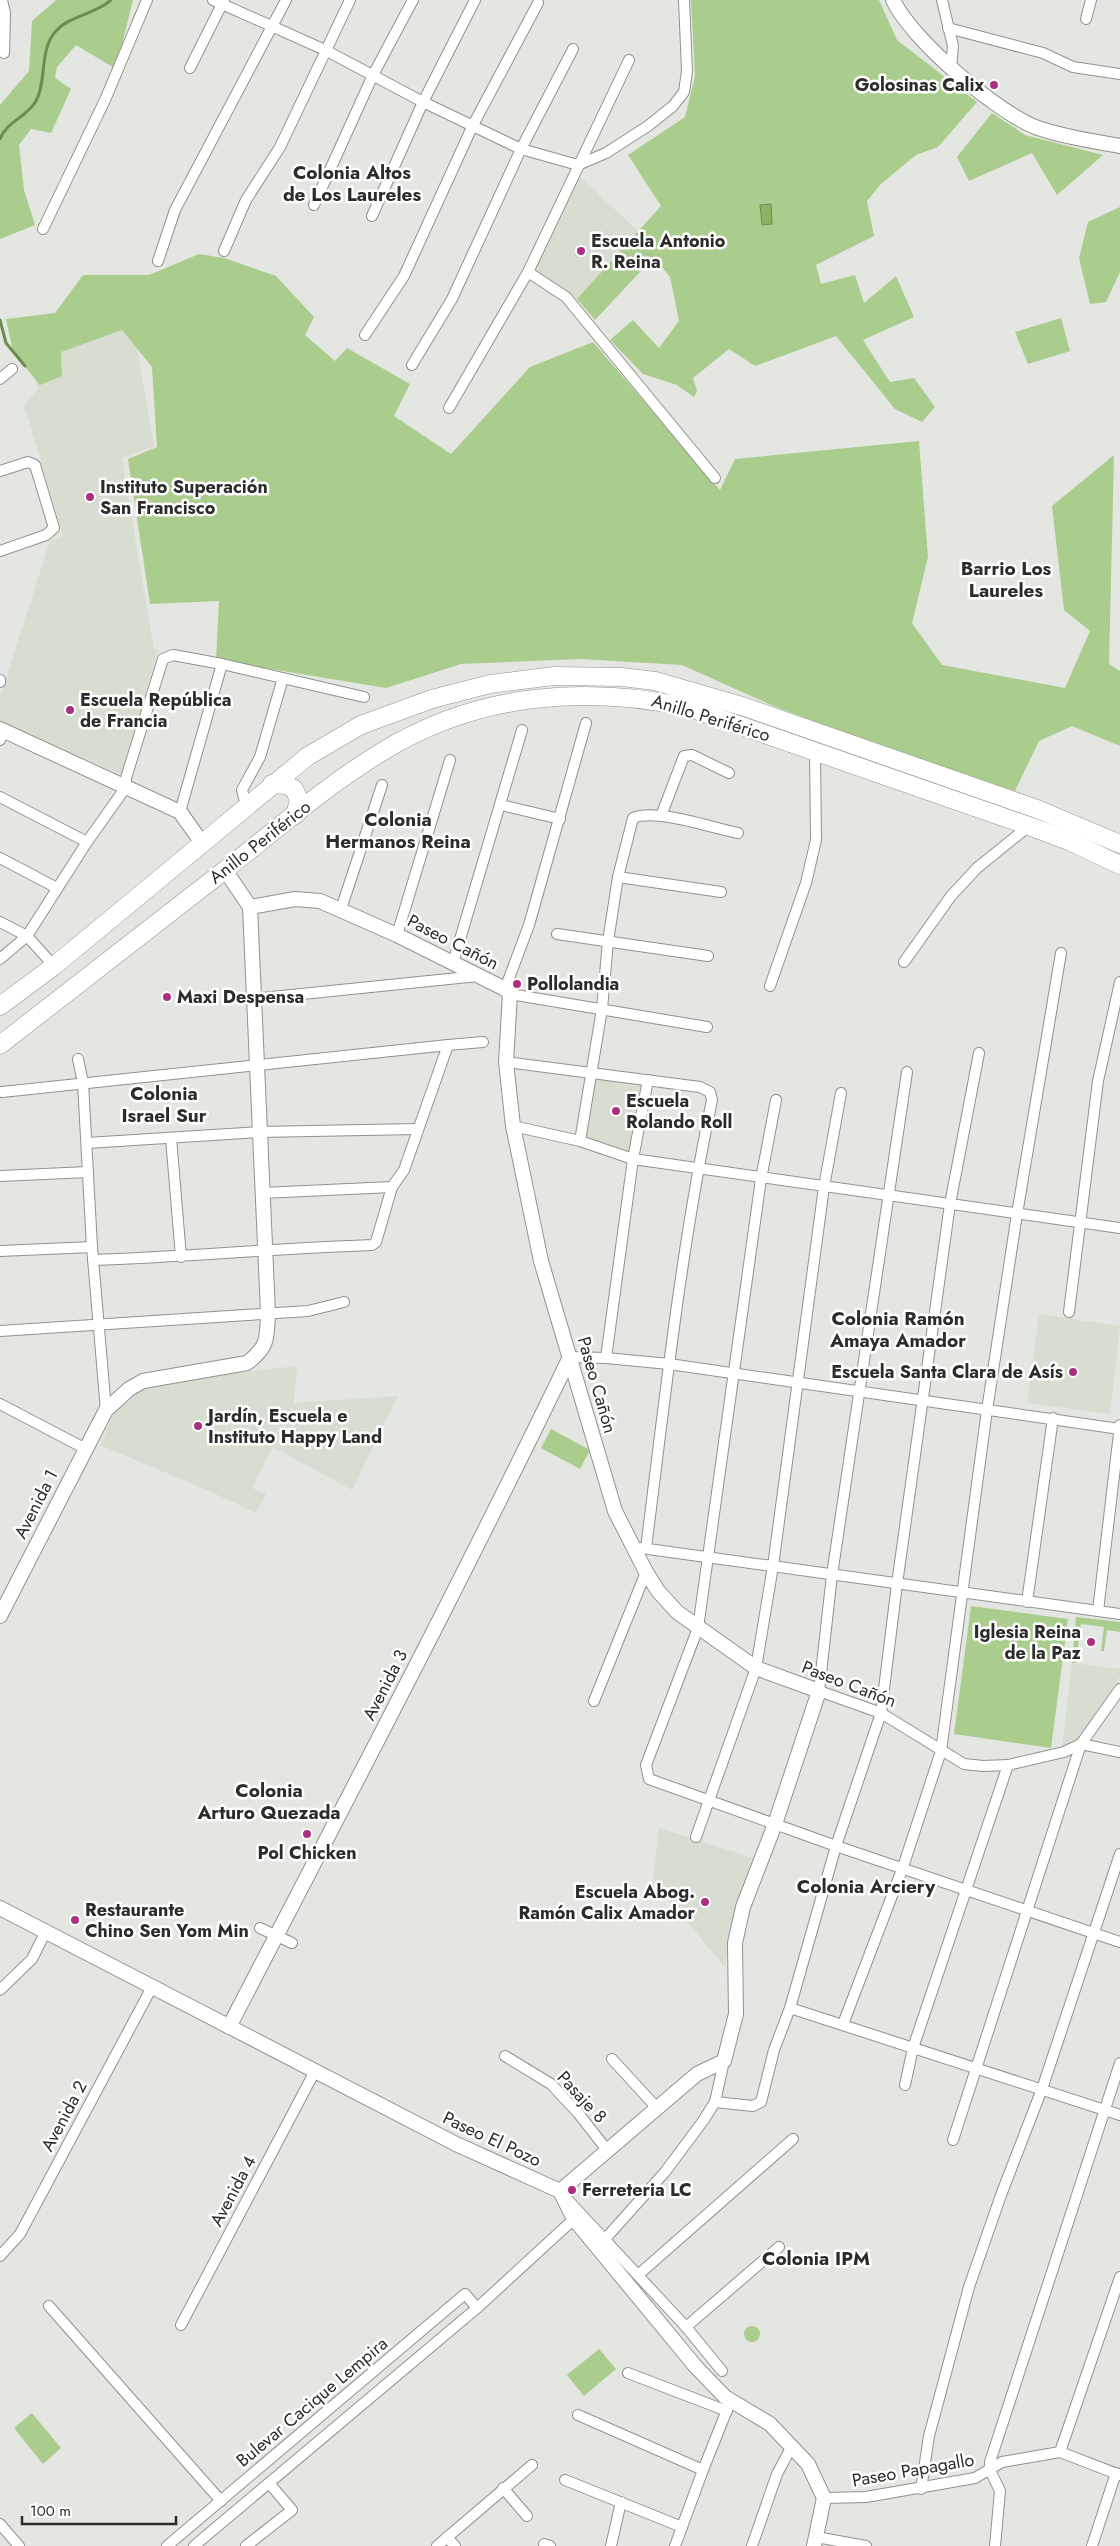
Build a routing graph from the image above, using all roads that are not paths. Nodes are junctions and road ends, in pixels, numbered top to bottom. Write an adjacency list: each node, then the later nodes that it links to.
1 (2, 0): 18 (street)
2 (147, 0): 31 (street)
3 (286, 0): 14 (street)
4 (350, 0): 17 (street)
5 (412, 0): 23 (street)
6 (475, 0): 24 (street)
7 (684, 0): 28 (street)
8 (894, 0): 21 (street)
9 (942, 0): 15 (street)
10 (1090, 0): 13 (street)
11 (219, 1): 14 (street); 20 (street)
12 (538, 3): 25 (street)
13 (1086, 18)
14 (273, 27): 17 (street); 33 (street)
15 (948, 28): 21 (street); 22 (street)
16 (573, 49): 27 (street)
17 (325, 50): 23 (street); 32 (street)
18 (4, 54)
19 (629, 60): 28 (street)
20 (190, 68)
21 (951, 68): 26 (street)
22 (1120, 74)
23 (373, 76): 24 (street); 29 (street)
24 (423, 102): 25 (street); 30 (street)
25 (473, 125): 27 (street); 35 (street)
26 (1120, 146)
27 (521, 149): 28 (street); 36 (street)
28 (578, 165): 34 (street)
29 (314, 205)
30 (372, 216)
31 (43, 229)
32 (224, 251)
33 (158, 261)
34 (528, 272): 39 (street); 41 (street)
35 (365, 335)
36 (412, 365)
37 (12, 369): 38 (street)
38 (0, 379)
39 (449, 408)
40 (0, 471): 42 (street)
41 (716, 478)
42 (0, 551)
43 (222, 664): 44 (street); 54 (street); 58 (street)
44 (283, 678): 45 (street); 57 (street)
45 (364, 696)
46 (586, 723): 61 (street)
47 (522, 730): 56 (street)
48 (1, 733): 54 (street)
49 (815, 752): 59 (highway, Anillo Periférico); 62 (highway, Anillo Periférico); 88 (street)
50 (450, 760): 77 (street)
51 (729, 773): 60 (street)
52 (272, 784): 57 (highway, Anillo Periférico); 59 (highway); 66 (highway, Anillo Periférico)
53 (382, 785): 74 (street)
54 (126, 787): 58 (street); 64 (street)
55 (0, 797): 64 (street)
56 (501, 805): 61 (street); 84 (street)
57 (246, 806): 65 (highway, Anillo Periférico)
58 (180, 812): 65 (street)
59 (295, 815): 69 (highway, Anillo Periférico)
60 (661, 816): 63 (street); 70 (street)
61 (560, 820): 89 (street)
62 (1029, 826): 68 (highway, Anillo Periférico); 83 (street)
63 (738, 833)
64 (87, 842): 71 (street)
65 (202, 843): 85 (highway, Anillo Periférico)
66 (1120, 844)
67 (0, 858): 71 (street)
68 (1120, 865)
69 (225, 870): 73 (street); 94 (highway, Anillo Periférico)
70 (618, 877): 72 (street); 79 (street)
71 (57, 888): 78 (street)
72 (721, 892)
73 (250, 907): 74 (street, Paseo Cañón); 90 (street, Avenida 1)
74 (341, 909): 77 (street, Paseo Cañón)
75 (0, 922): 78 (street)
76 (557, 934): 79 (street)
77 (397, 935): 84 (street, Paseo Cañón)
78 (27, 936): 82 (street); 85 (street)
79 (608, 941): 81 (street); 92 (street)
80 (1061, 953): 124 (street)
81 (708, 956)
82 (0, 959)
83 (904, 962)
84 (453, 963): 86 (street, Paseo Cañón)
85 (54, 966): 91 (highway, Anillo Periférico)
86 (478, 976): 89 (street, Paseo Cañón); 90 (street)
87 (1120, 982): 125 (street)
88 (770, 986)
89 (508, 992): 92 (street); 99 (street, Paseo Cañón)
90 (253, 999): 100 (street, Avenida 1)
91 (0, 1006)
92 (602, 1009): 93 (street); 101 (street)
93 (707, 1027)
94 (3, 1040)
95 (484, 1042): 96 (street)
96 (448, 1045): 100 (street); 109 (street)
97 (979, 1053): 123 (street)
98 (78, 1059): 104 (street)
99 (506, 1062): 101 (street); 108 (street, Paseo Cañón)
100 (256, 1064): 104 (street); 110 (street, Avenida 1)
101 (591, 1072): 103 (street); 112 (street)
102 (907, 1072): 122 (street)
103 (648, 1080): 114 (street); 115 (street)
104 (83, 1083): 105 (street); 113 (street)
105 (2, 1092)
106 (841, 1093): 120 (street)
107 (776, 1100): 118 (street)
108 (512, 1126): 112 (street); 137 (street, Paseo Cañón)
109 (417, 1129): 110 (street); 119 (street)
110 (259, 1132): 111 (street); 121 (street, Avenida 1)
111 (171, 1138): 113 (street); 130 (street)
112 (580, 1141): 114 (street)
113 (86, 1143): 116 (street)
114 (633, 1159): 115 (street); 138 (street)
115 (697, 1169): 118 (street); 139 (street)
116 (88, 1172): 117 (street); 127 (street)
117 (0, 1176)
118 (761, 1179): 120 (street); 140 (street)
119 (392, 1187): 121 (street); 128 (street)
120 (824, 1187): 122 (street); 141 (street)
121 (262, 1193): 128 (street, Avenida 1)
122 (887, 1196): 123 (street); 142 (street)
123 (950, 1204): 124 (street); 143 (street)
124 (1016, 1214): 125 (street); 146 (street)
125 (1080, 1223): 126 (street); 133 (street)
126 (1120, 1228)
127 (92, 1248): 129 (street); 131 (street)
128 (265, 1249): 130 (street); 134 (street, Avenida 1)
129 (0, 1251)
130 (181, 1257): 131 (street)
131 (93, 1260): 135 (street)
132 (344, 1302): 134 (street)
133 (1069, 1312)
134 (268, 1313): 135 (street); 145 (street, Avenida 1)
135 (100, 1324): 136 (street); 145 (street)
136 (0, 1331)
137 (570, 1358): 138 (street); 150 (street, Paseo Cañón); 183 (street, Avenida 3)
138 (606, 1358): 139 (street)
139 (669, 1364): 140 (street); 150 (street)
140 (734, 1375): 141 (street); 151 (street)
141 (798, 1383): 142 (street); 152 (street)
142 (859, 1392): 143 (street); 154 (street)
143 (924, 1401): 146 (street); 155 (street)
144 (0, 1404): 149 (street)
145 (106, 1410): 149 (street, Avenida 1)
146 (987, 1410): 147 (street); 156 (street)
147 (1053, 1418): 148 (street); 157 (street)
148 (1120, 1427): 158 (street)
149 (86, 1449): 160 (street, Avenida 1)
150 (640, 1548): 151 (street); 153 (street, Paseo Cañón)
151 (709, 1557): 152 (street); 161 (street)
152 (773, 1566): 154 (street); 162 (street)
153 (646, 1572): 161 (street, Paseo Cañón); 165 (street)
154 (832, 1575): 155 (street); 164 (street)
155 (897, 1584): 156 (street); 166 (street)
156 (963, 1593): 157 (street); 168 (street)
157 (1027, 1602): 158 (street)
158 (1098, 1611): 159 (street)
159 (1120, 1614)
160 (0, 1616)
161 (698, 1628): 162 (street, Paseo Cañón); 171 (street)
162 (756, 1668): 164 (street, Paseo Cañón); 171 (street)
163 (1120, 1689): 167 (street)
164 (819, 1691): 166 (street, Paseo Cañón); 172 (street)
165 (594, 1701)
166 (881, 1713): 168 (street, Paseo Cañón); 174 (street)
167 (1081, 1744): 169 (street); 170 (street, Paseo Cañón); 179 (street)
168 (941, 1751): 170 (street, Paseo Cañón); 176 (street)
169 (1120, 1752)
170 (1008, 1765): 177 (street)
171 (708, 1800): 172 (street); 173 (street)
172 (774, 1824): 174 (street); 194 (street)
173 (696, 1837)
174 (836, 1846): 176 (street); 188 (street)
175 (1120, 1854): 182 (street)
176 (903, 1867): 177 (street); 189 (street)
177 (966, 1890): 179 (street); 191 (street)
178 (0, 1908): 181 (street, Paseo El Pozo)
179 (1028, 1911): 182 (street); 196 (street)
180 (260, 1928): 183 (street)
181 (46, 1931): 186 (street, Paseo El Pozo); 187 (street)
182 (1093, 1933): 184 (street); 199 (street)
183 (276, 1936): 185 (street); 190 (street, Avenida 3)
184 (1120, 1942)
185 (292, 1943)
186 (152, 1986): 190 (street, Paseo El Pozo); 211 (street, Avenida 2)
187 (0, 1990)
188 (790, 2008): 189 (street); 200 (street)
189 (842, 2024): 191 (street)
190 (229, 2027): 197 (street, Paseo El Pozo)
191 (913, 2048): 196 (street); 198 (street)
192 (505, 2056): 206 (street, Pasaje 8)
193 (612, 2059): 201 (street)
194 (724, 2061): 200 (street); 201 (street)
195 (1120, 2063): 202 (street)
196 (975, 2067): 199 (street); 205 (street)
197 (315, 2071): 207 (street, Paseo El Pozo); 216 (street, Avenida 4)
198 (905, 2086)
199 (1042, 2089): 202 (street); 231 (street)
200 (715, 2102): 209 (street)
201 (656, 2108): 206 (street)
202 (1104, 2110): 203 (street); 226 (street)
203 (1120, 2115)
204 (793, 2140): 212 (street)
205 (953, 2140)
206 (608, 2150): 207 (street)
207 (560, 2191): 208 (street); 209 (street)
208 (574, 2219): 215 (street, Bulevar Cacique Lempira); 220 (street)
209 (606, 2238): 212 (street)
210 (779, 2247): 217 (street)
211 (0, 2256)
212 (638, 2275): 217 (street)
213 (1120, 2277): 223 (street)
214 (49, 2306): 233 (street)
215 (477, 2308): 229 (street, Bulevar Cacique Lempira); 233 (street, Bulevar Cacique Lempira)
216 (181, 2325)
217 (686, 2327): 218 (street)
218 (722, 2371)
219 (628, 2373): 220 (street)
220 (729, 2406): 222 (street); 225 (street)
221 (578, 2415): 225 (street)
222 (792, 2446): 232 (street); 249 (street)
223 (1060, 2452): 226 (street, Paseo Papagallo); 227 (street)
224 (532, 2465): 230 (street)
225 (703, 2470): 237 (street)
226 (990, 2470): 231 (street, Paseo Papagallo); 251 (street)
227 (1118, 2474): 252 (street)
228 (565, 2480): 234 (street)
229 (269, 2483): 243 (street, Bulevar Cacique Lempira); 244 (street)
230 (503, 2488): 235 (street); 238 (street)
231 (920, 2489): 232 (street, Paseo Papagallo)
232 (824, 2498): 240 (street)
233 (221, 2501): 239 (street, Bulevar Cacique Lempira)
234 (621, 2502): 237 (street); 247 (street)
235 (527, 2516)
236 (0, 2524): 241 (street)
237 (682, 2527): 248 (street)
238 (447, 2538): 245 (street); 246 (street)
239 (179, 2542): 242 (street, Bulevar Cacique Lempira)
240 (815, 2542): 250 (street)
241 (19, 2546)
242 (167, 2546)
243 (194, 2546)
244 (246, 2546)
245 (437, 2546)
246 (455, 2546)
247 (611, 2546)
248 (675, 2546)
249 (752, 2546)
250 (866, 2546)
251 (995, 2546)
252 (1092, 2546)

